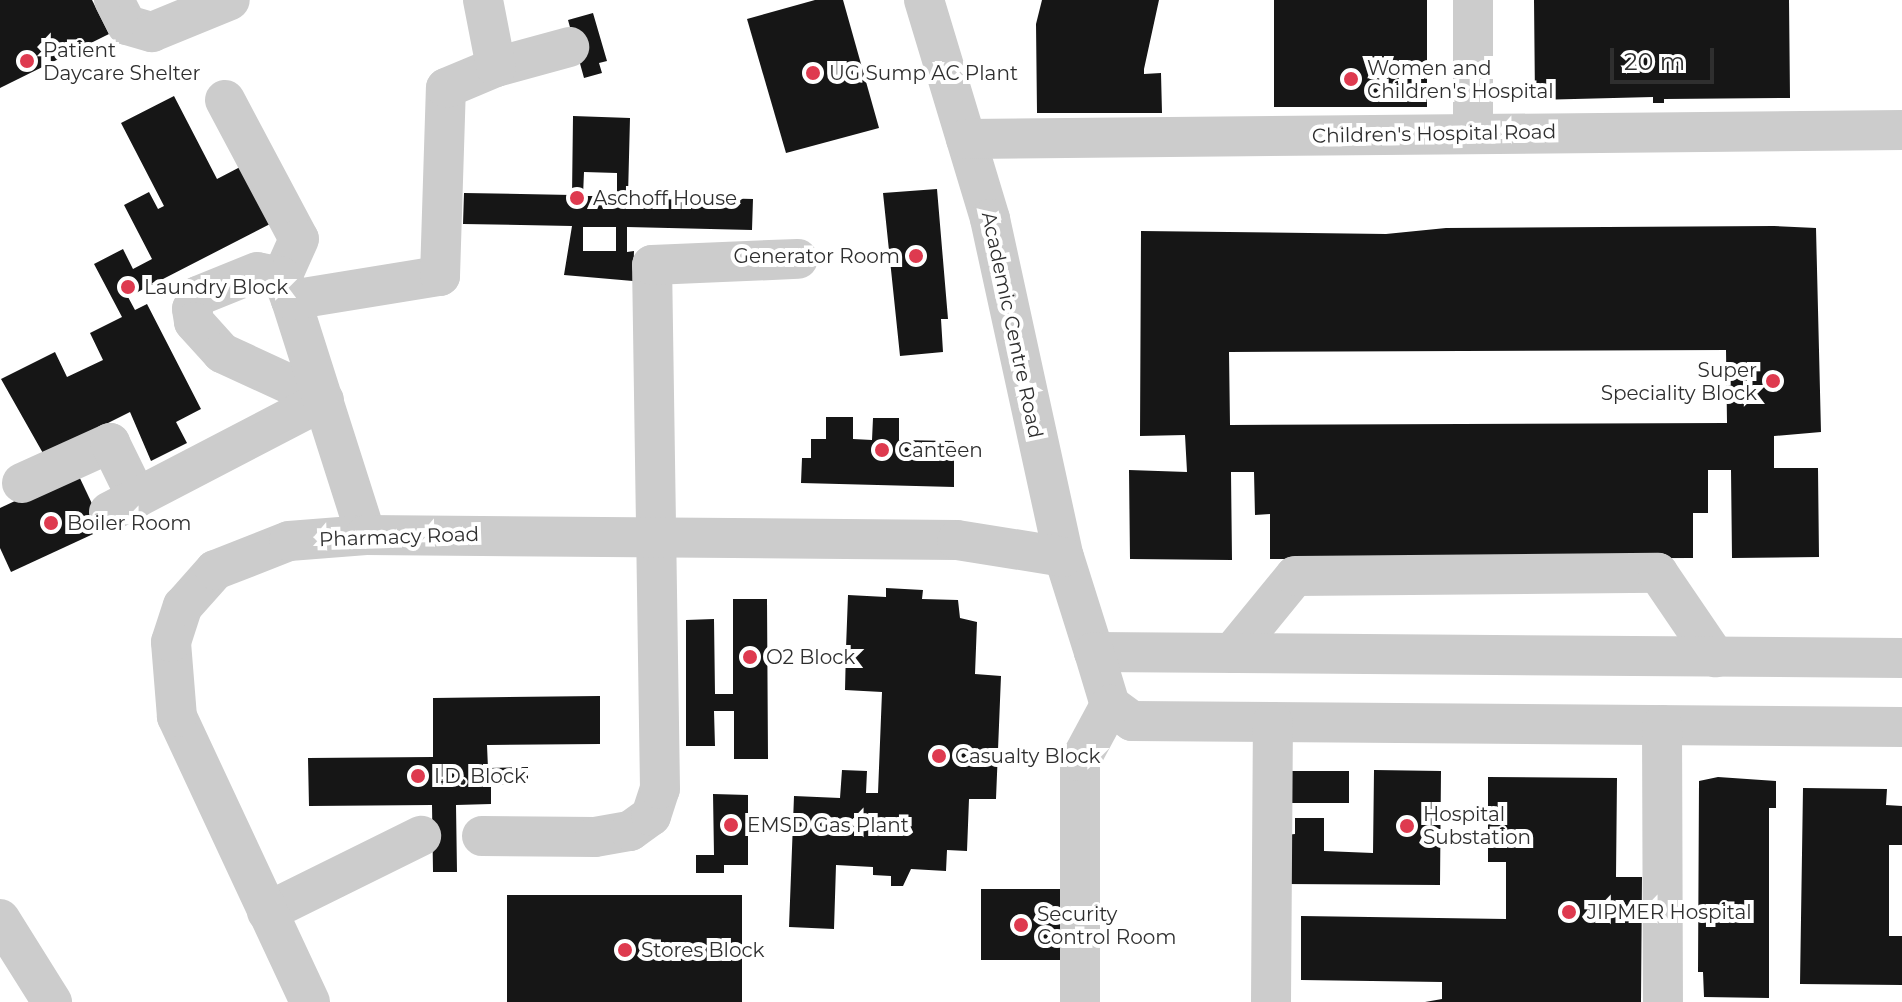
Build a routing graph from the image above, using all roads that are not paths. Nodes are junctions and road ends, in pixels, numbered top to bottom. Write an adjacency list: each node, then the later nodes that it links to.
1 (114, 0): 2 (street)
2 (230, 0)
3 (483, 0): 7 (street)
4 (1473, 0): 10 (street)
5 (933, 9): 11 (street, Academic Centre Road)
6 (569, 47): 7 (street)
7 (496, 67): 13 (street)
8 (225, 100): 13 (street)
9 (1902, 130): 10 (street, Children's Hospital Road)
10 (1473, 133): 11 (street, Children's Hospital Road)
11 (966, 139): 18 (street, Academic Centre Road)
12 (798, 259): 17 (street)
13 (286, 288): 14 (street); 14 (street)
14 (324, 400): 15 (street); 16 (street)
15 (22, 483)
16 (366, 535): 17 (street, Pharmacy Road); 29 (street, Pharmacy Road)
17 (659, 537): 18 (street, Pharmacy Road); 28 (street)
18 (1064, 557): 19 (street, Academic Centre Road)
19 (1094, 652): 20 (street); 23 (street, Academic Centre Road)
20 (1232, 653): 21 (street); 21 (street)
21 (1715, 657): 22 (street)
22 (1902, 658)
23 (1110, 705): 24 (street); 33 (street)
24 (1273, 722): 25 (street); 34 (street)
25 (1662, 725): 26 (street); 35 (street)
26 (1902, 727)
27 (421, 836): 29 (street)
28 (482, 836)
29 (267, 912): 32 (street, Pharmacy Road)
30 (0, 919): 31 (street)
31 (52, 1002)
32 (310, 1002)
33 (1080, 1002)
34 (1271, 1002)
35 (1663, 1002)

